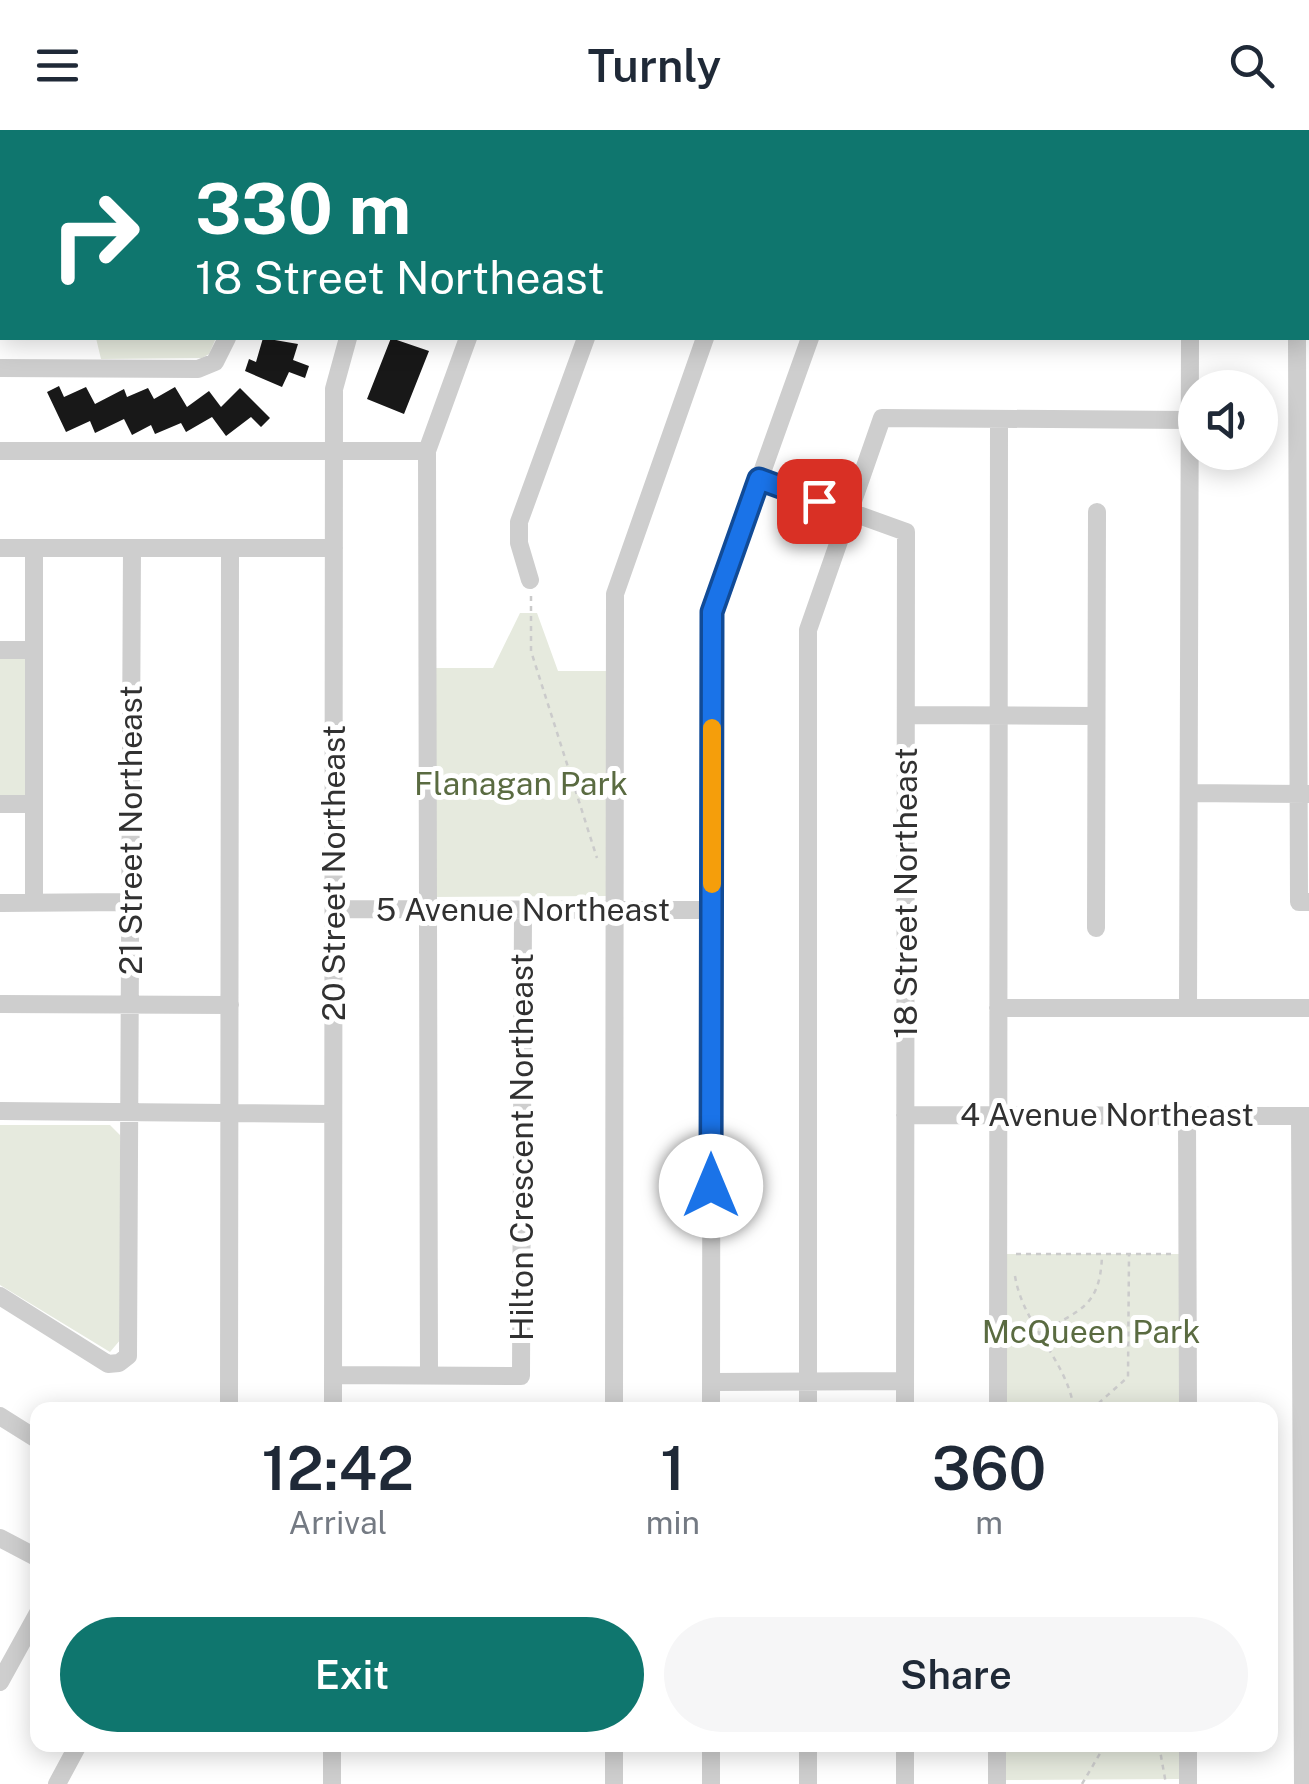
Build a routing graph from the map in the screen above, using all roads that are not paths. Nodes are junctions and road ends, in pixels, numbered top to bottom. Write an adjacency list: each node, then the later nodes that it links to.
1 (226, 340): 9 (street)
2 (347, 340): 15 (street, 20 Street Northeast)
3 (467, 340): 14 (street)
4 (585, 340): 26 (street)
5 (704, 340): 43 (street)
6 (809, 340): 17 (street)
7 (1190, 340): 10 (street)
8 (1297, 340): 20 (street)
9 (0, 368)
10 (1190, 370)
11 (999, 418): 12 (street); 18 (street); 30 (street)
12 (1178, 420)
13 (0, 451): 15 (street)
14 (427, 451): 15 (street); 41 (street)
15 (334, 452): 25 (street, 20 Street Northeast)
16 (1190, 470): 32 (street)
17 (759, 479): 18 (street, 18 Street Northeast); 44 (street)
18 (850, 512): 29 (street, 18 Street Northeast); 64 (street)
19 (1096, 512): 31 (street)
20 (1303, 528): 33 (street)
21 (0, 548): 22 (street)
22 (34, 548): 23 (street); 28 (street)
23 (132, 548): 24 (street); 38 (street, 21 Street Northeast)
24 (230, 548): 25 (street); 48 (street)
25 (334, 548): 40 (street, 20 Street Northeast)
26 (530, 580)
27 (0, 650): 28 (street)
28 (34, 650): 35 (street)
29 (906, 715): 30 (street); 56 (street, 18 Street Northeast)
30 (998, 715): 31 (street); 49 (street)
31 (1096, 716): 45 (street)
32 (1189, 793): 33 (street); 50 (street)
33 (1304, 794): 39 (street)
34 (0, 804): 35 (street)
35 (34, 804): 37 (street)
36 (0, 902): 37 (street)
37 (34, 902): 38 (street)
38 (131, 902): 47 (street, 21 Street Northeast)
39 (1304, 902)
40 (334, 909): 41 (street, 5 Avenue Northeast); 55 (street, 20 Street Northeast)
41 (430, 910): 42 (street, 5 Avenue Northeast); 62 (street)
42 (523, 910): 43 (street, 5 Avenue Northeast); 62 (street, Hilton Crescent Northeast)
43 (615, 910): 44 (street, 5 Avenue Northeast); 68 (street)
44 (712, 910): 65 (street)
45 (1096, 928)
46 (0, 1004): 47 (street)
47 (131, 1004): 48 (street); 53 (street, 21 Street Northeast)
48 (230, 1005): 54 (street)
49 (998, 1008): 50 (street); 57 (street)
50 (1188, 1008): 51 (street)
51 (1309, 1008)
52 (0, 1112): 53 (street)
53 (130, 1112): 54 (street); 60 (street, 21 Street Northeast)
54 (230, 1113): 55 (street); 66 (street)
55 (333, 1114): 61 (street, 20 Street Northeast)
56 (906, 1115): 57 (street, 4 Avenue Northeast); 63 (street, 18 Street Northeast)
57 (998, 1115): 58 (street, 4 Avenue Northeast); 72 (street)
58 (1187, 1116): 59 (street, 4 Avenue Northeast); 73 (street)
59 (1304, 1116): 96 (street)
60 (0, 1296)
61 (333, 1375): 62 (street, Hilton Crescent Northeast); 67 (street, 20 Street Northeast)
62 (429, 1376)
63 (905, 1380): 64 (street); 71 (street, 18 Street Northeast)
64 (808, 1381): 65 (street); 70 (street)
65 (711, 1382): 69 (street)
66 (229, 1402)
67 (333, 1402)
68 (614, 1402)
69 (711, 1402)
70 (808, 1402)
71 (905, 1402)
72 (998, 1402)
73 (1188, 1402)
74 (0, 1416): 75 (street)
75 (30, 1435)
76 (0, 1538): 77 (street)
77 (30, 1554)
78 (30, 1628): 79 (street)
79 (0, 1682)
80 (74, 1752): 88 (street)
81 (332, 1752): 89 (street)
82 (614, 1752): 90 (street)
83 (711, 1752): 91 (street)
84 (808, 1752): 92 (street)
85 (905, 1752): 93 (street)
86 (997, 1752): 94 (street)
87 (1188, 1752): 95 (street)
88 (57, 1784)
89 (332, 1784)
90 (614, 1784)
91 (711, 1784)
92 (808, 1784)
93 (905, 1784)
94 (997, 1784)
95 (1188, 1784)
96 (1302, 1784)

